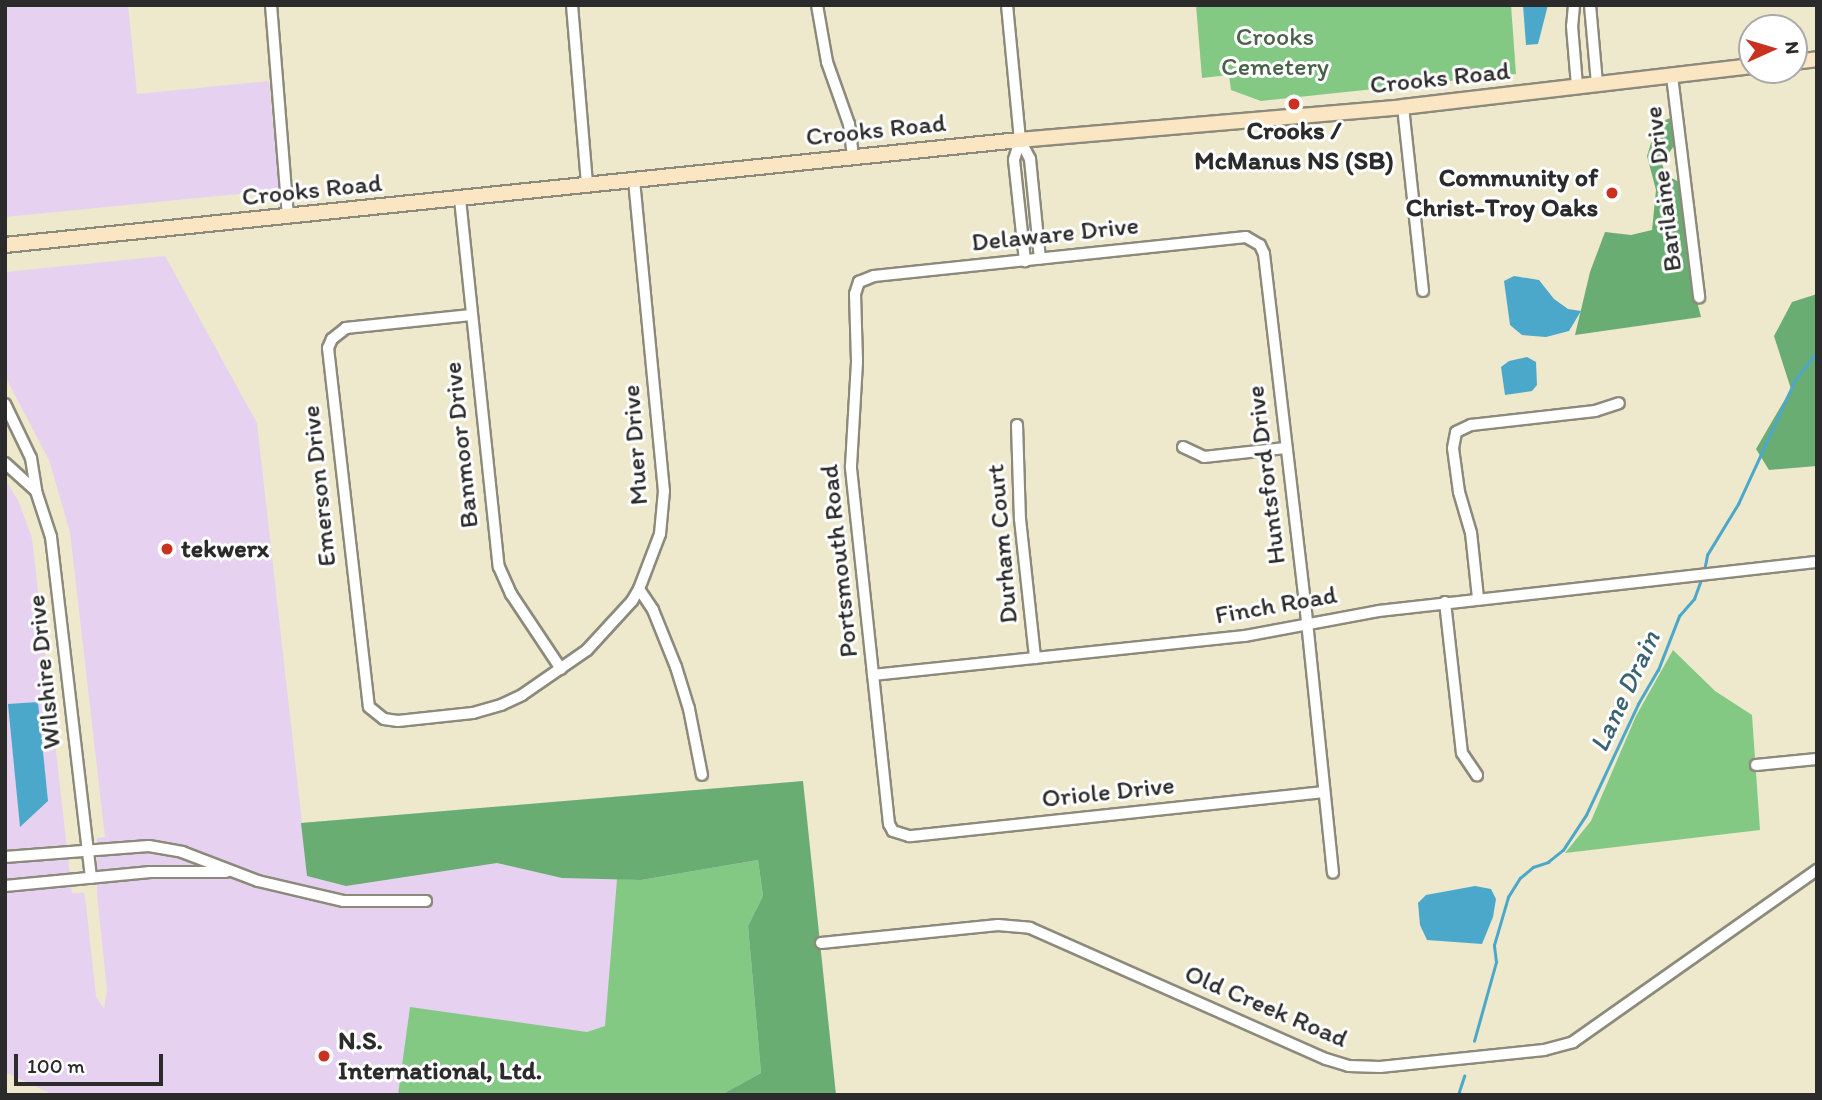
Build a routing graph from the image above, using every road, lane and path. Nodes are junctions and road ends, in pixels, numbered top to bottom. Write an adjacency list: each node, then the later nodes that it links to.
1 (271, 5): 17 (street)
2 (572, 5): 15 (street)
3 (817, 5): 13 (street)
4 (1007, 5): 12 (street)
5 (1574, 5): 10 (street)
6 (1590, 5): 9 (street)
7 (1738, 68): 8 (main road, Crooks Road)
8 (1672, 76): 9 (main road, Crooks Road); 24 (street, Barilaine Drive)
9 (1597, 84): 10 (main road, Crooks Road)
10 (1577, 86): 11 (main road, Crooks Road)
11 (1403, 107): 12 (main road, Crooks Road); 23 (street)
12 (1020, 140): 13 (main road, Crooks Road); 20 (street); 21 (street)
13 (853, 158): 14 (main road, Crooks Road)
14 (634, 180): 15 (main road, Crooks Road); 35 (street, Muer Drive)
15 (587, 185): 16 (main road, Crooks Road)
16 (460, 199): 17 (main road, Crooks Road); 25 (street, Banmoor Drive)
17 (288, 217): 19 (main road, Crooks Road)
18 (1256, 241): 20 (street, Delaware Drive); 31 (street, Huntsford Drive)
19 (5, 245)
20 (1040, 259): 21 (street, Delaware Drive)
21 (1025, 261): 22 (street, Delaware Drive)
22 (859, 282): 41 (street, Portsmouth Road)
23 (1423, 291)
24 (1699, 298)
25 (471, 315): 40 (street, Banmoor Drive); 40 (street, Emerson Drive)
26 (1619, 403): 36 (street)
27 (5, 404): 28 (street, Wilshire Drive)
28 (9, 422): 33 (street, Wilshire Drive)
29 (1017, 425): 39 (street, Durham Court)
30 (1183, 447): 31 (street)
31 (1286, 448): 38 (street, Huntsford Drive)
32 (5, 463): 33 (street, Wilshire Drive)
33 (36, 491): 48 (street, Wilshire Drive)
34 (1817, 562): 36 (street, Finch Road)
35 (639, 589): 40 (street, Muer Drive); 44 (street)
36 (1478, 598): 37 (street, Finch Road)
37 (1445, 602): 38 (street, Finch Road); 45 (street)
38 (1307, 623): 39 (street, Finch Road); 46 (street, Huntsford Drive)
39 (1035, 658): 41 (street, Finch Road)
40 (561, 669)
41 (873, 675): 47 (street, Portsmouth Road)
42 (1817, 758): 43 (street)
43 (1756, 765)
44 (702, 775)
45 (1477, 775)
46 (1324, 792): 47 (street, Oriole Drive); 52 (street, Huntsford Drive)
47 (896, 833)
48 (87, 850): 49 (street); 51 (street); 53 (street, Wilshire Drive)
49 (5, 857)
50 (1817, 870): 56 (street, Old Creek Road)
51 (231, 872): 53 (street); 55 (street)
52 (1333, 873)
53 (91, 878): 54 (street)
54 (5, 886)
55 (426, 901)
56 (821, 943)

